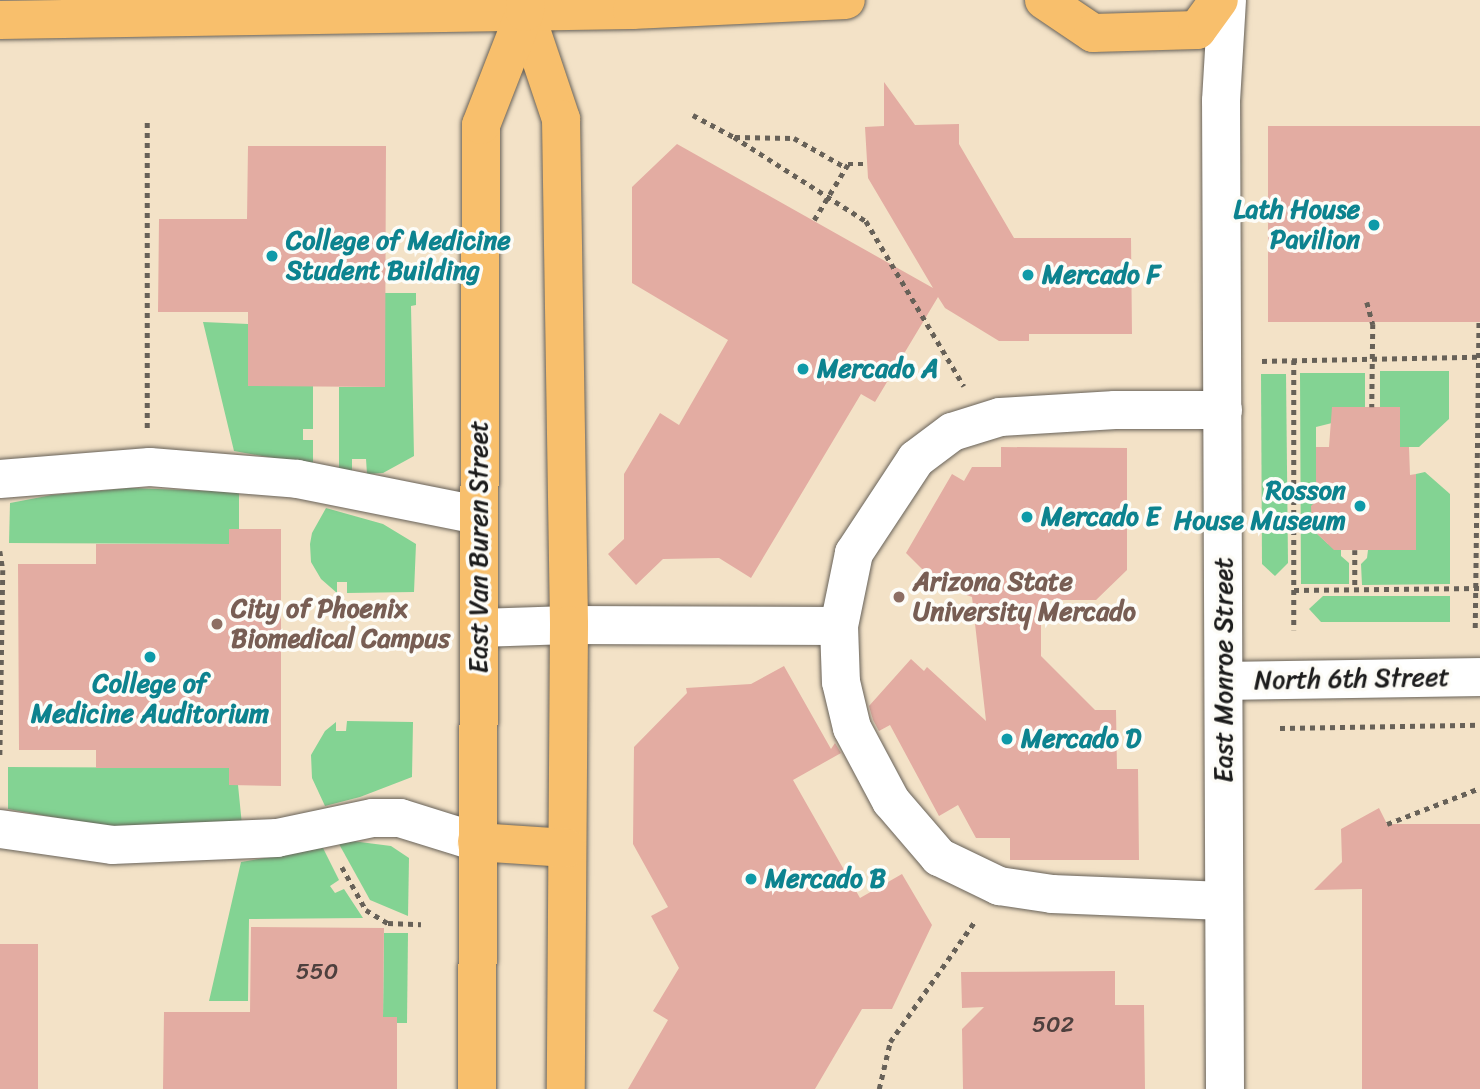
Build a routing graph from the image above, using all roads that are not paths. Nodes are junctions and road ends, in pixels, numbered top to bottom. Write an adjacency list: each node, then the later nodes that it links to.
1 (846, 0): 5 (main road)
2 (1044, 0): 3 (main road)
3 (1219, 0)
4 (1227, 0): 7 (street, East Monroe Street)
5 (525, 6): 6 (main road); 9 (main road, East Van Buren Street); 10 (main road)
6 (0, 20)
7 (1223, 410): 11 (street); 14 (street, East Monroe Street)
8 (0, 479): 9 (street)
9 (478, 515): 12 (main road, East Van Buren Street)
10 (569, 625): 11 (street); 12 (street); 17 (main road)
11 (839, 626): 18 (street)
12 (479, 628): 16 (main road, East Van Buren Street)
13 (1480, 677): 14 (street, North 6th Street)
14 (1224, 681): 18 (street, East Monroe Street)
15 (0, 829): 16 (street)
16 (477, 842): 17 (main road); 19 (main road, East Van Buren Street)
17 (568, 848): 20 (main road)
18 (1224, 901): 21 (street, East Monroe Street)
19 (477, 1089)
20 (566, 1089)
21 (1225, 1089)

